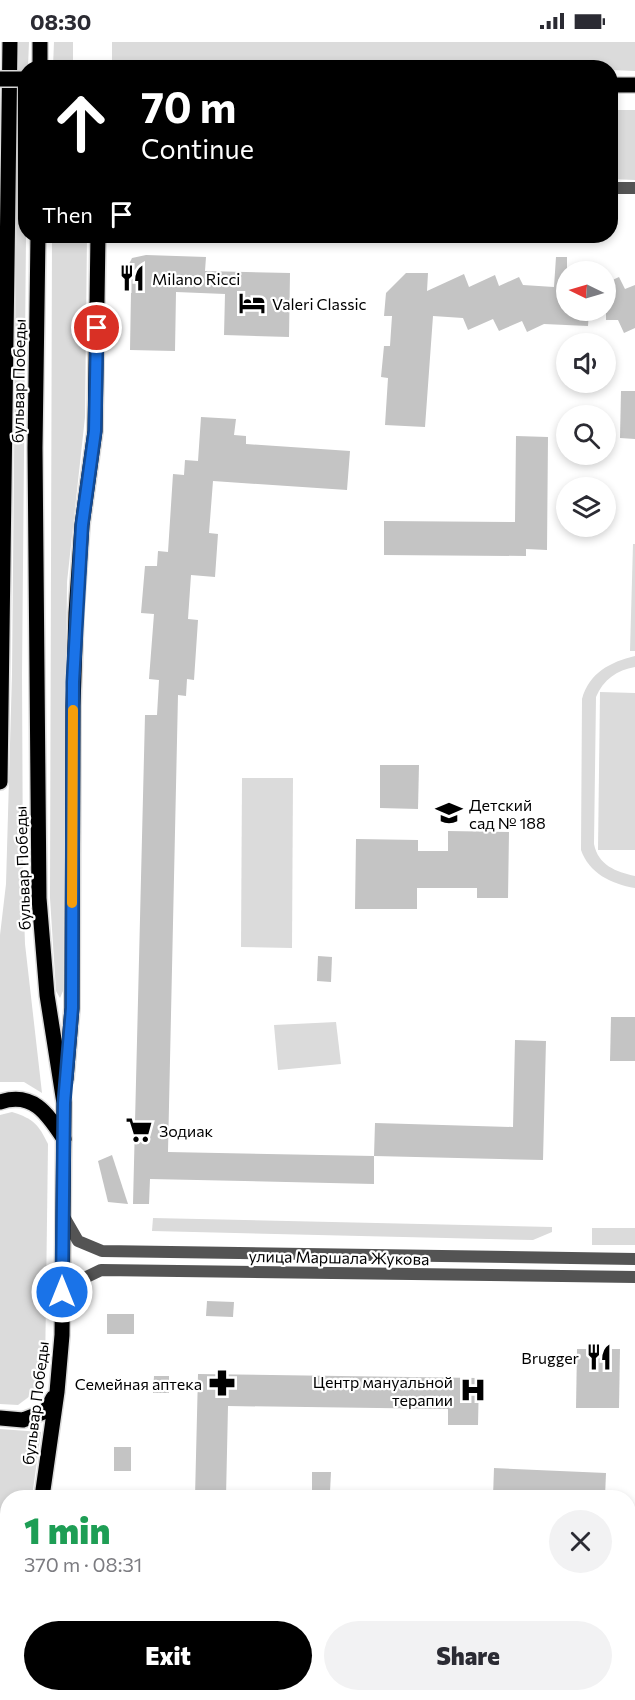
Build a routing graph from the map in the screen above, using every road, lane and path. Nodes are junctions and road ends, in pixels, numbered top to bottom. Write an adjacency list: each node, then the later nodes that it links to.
1 (10, 42): 4 (main road, бульвар Победы)
2 (40, 42): 3 (main road)
3 (40, 60)
4 (5, 78): 11 (main road, бульвар Победы)
5 (618, 84): 6 (main road)
6 (635, 85)
7 (618, 188): 8 (street)
8 (635, 188)
9 (38, 243): 13 (main road, бульвар Победы)
10 (98, 243): 13 (main road)
11 (0, 782)
12 (0, 1102): 14 (main road)
13 (64, 1103): 14 (main road, бульвар Победы)
14 (64, 1139): 15 (main road, бульвар Победы)
15 (63, 1215): 16 (street, улица Маршала Жукова); 18 (main road, бульвар Победы)
16 (635, 1258)
17 (635, 1277): 18 (street, улица Маршала Жукова)
18 (62, 1311): 19 (main road, бульвар Победы)
19 (57, 1392): 20 (main road); 21 (main road, бульвар Победы)
20 (0, 1419)
21 (43, 1490)

